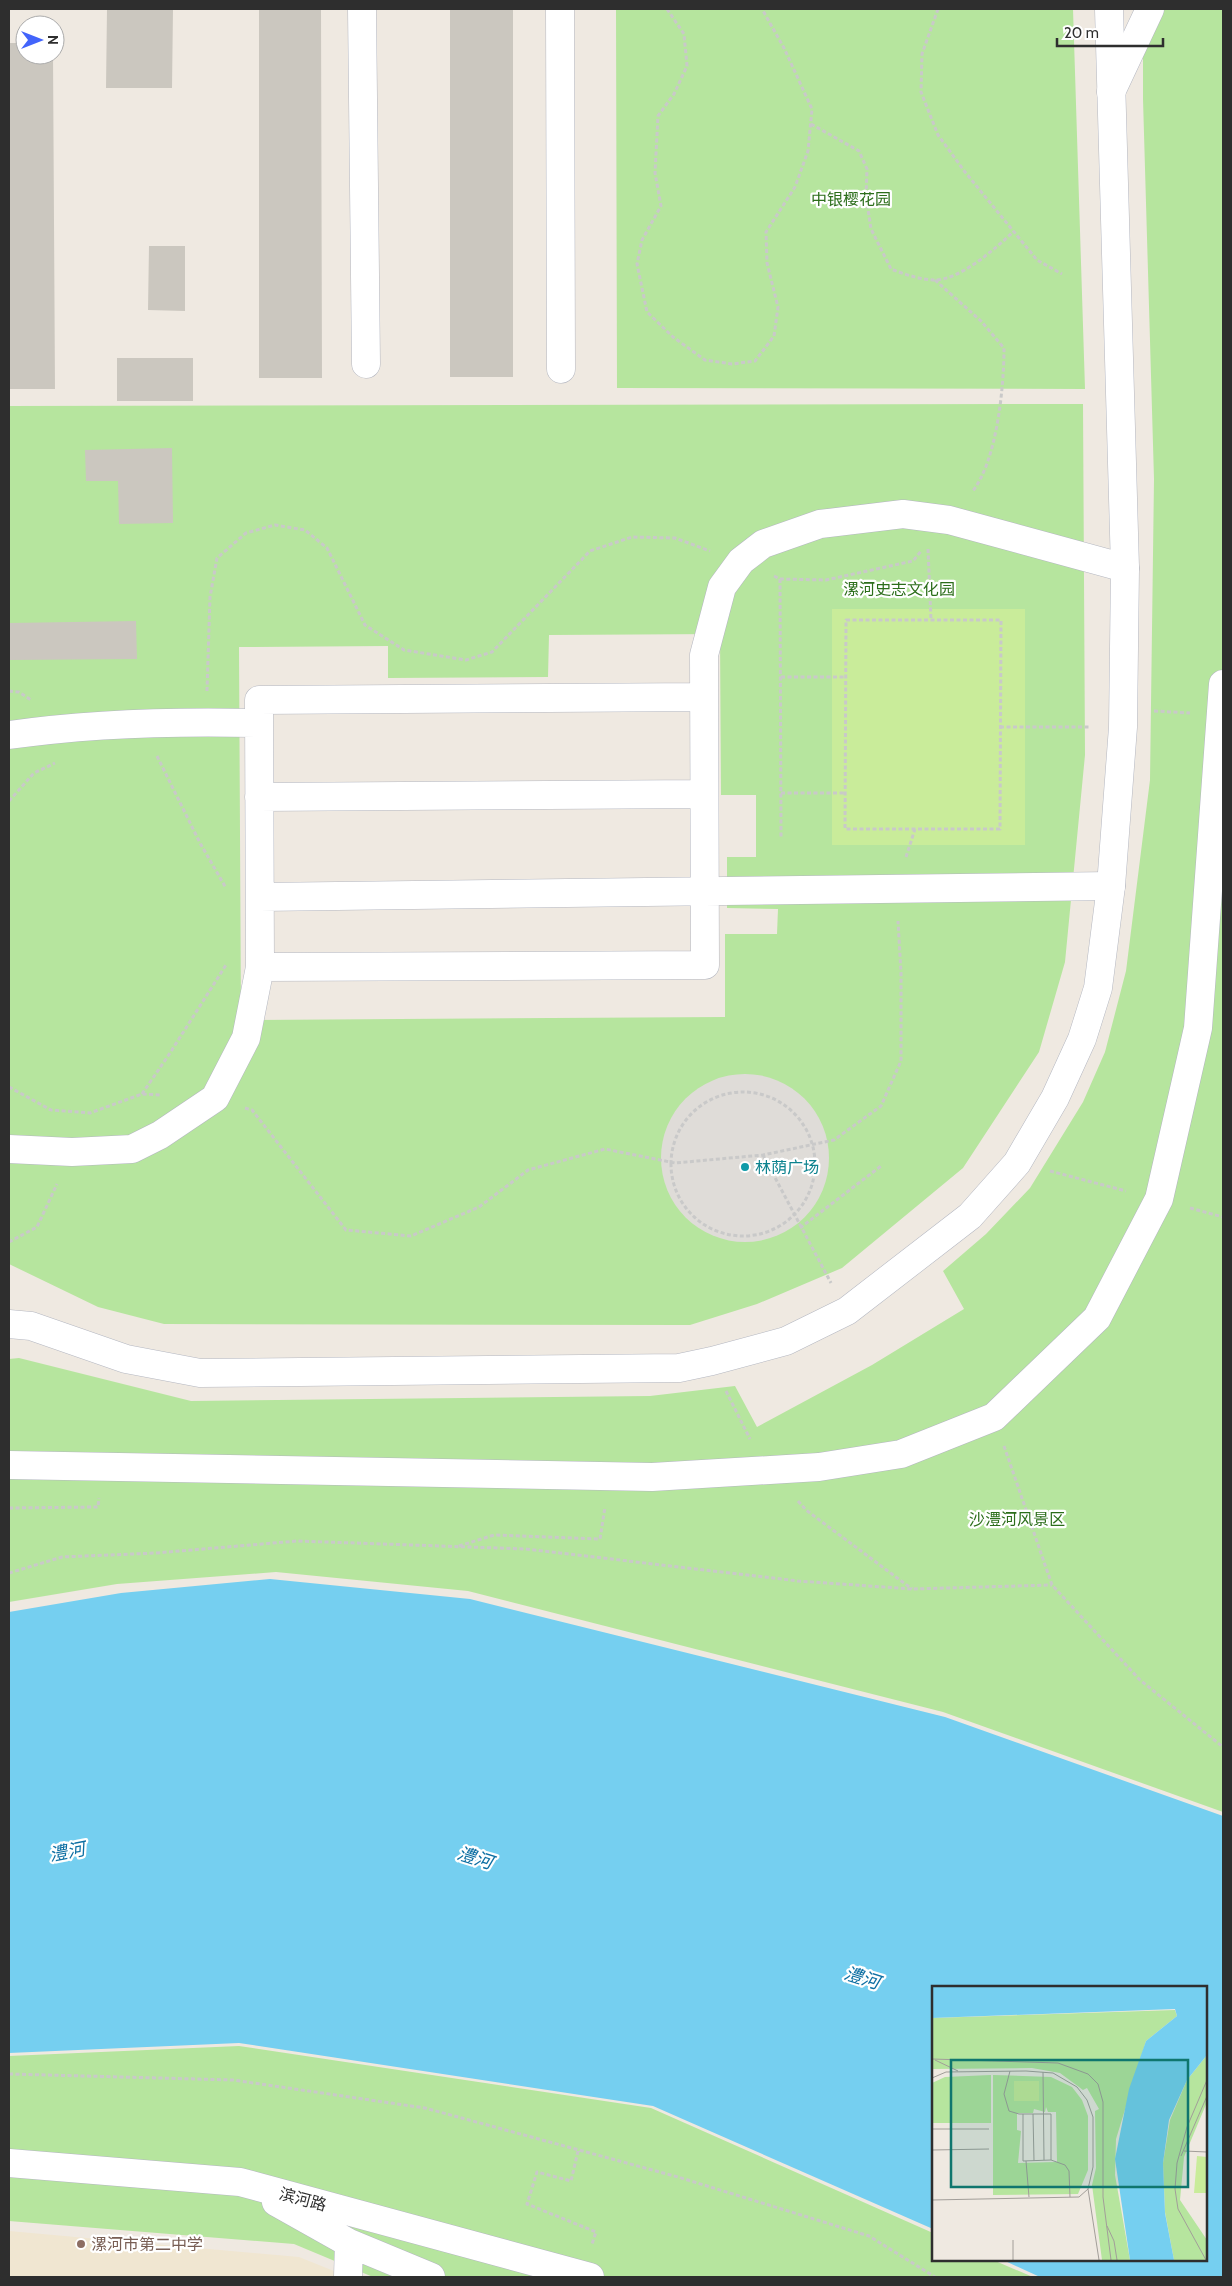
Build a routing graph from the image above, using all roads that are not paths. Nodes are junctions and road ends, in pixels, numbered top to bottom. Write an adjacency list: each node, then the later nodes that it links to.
1 (362, 9): 6 (street)
2 (560, 9): 7 (street)
3 (1109, 9): 5 (street)
4 (1150, 9): 5 (street)
5 (1111, 92): 8 (street)
6 (366, 364)
7 (561, 369)
8 (1125, 568): 10 (street); 16 (street)
9 (1223, 684): 11 (street)
10 (704, 697): 12 (street); 14 (street)
11 (1222, 714): 22 (street)
12 (259, 723): 13 (street); 15 (street)
13 (9, 735)
14 (704, 794): 15 (street); 17 (street)
15 (259, 797): 18 (street)
16 (1111, 886): 17 (street); 21 (street)
17 (705, 891): 18 (street); 19 (street)
18 (260, 897): 19 (street)
19 (260, 967): 20 (street)
20 (9, 1149)
21 (9, 1324)
22 (9, 1466)
23 (9, 2163): 24 (street, 滨河路)
24 (240, 2182): 25 (street); 26 (street, 滨河路)
25 (349, 2242): 27 (street); 28 (street)
26 (585, 2275)
27 (348, 2277)
28 (431, 2277)

